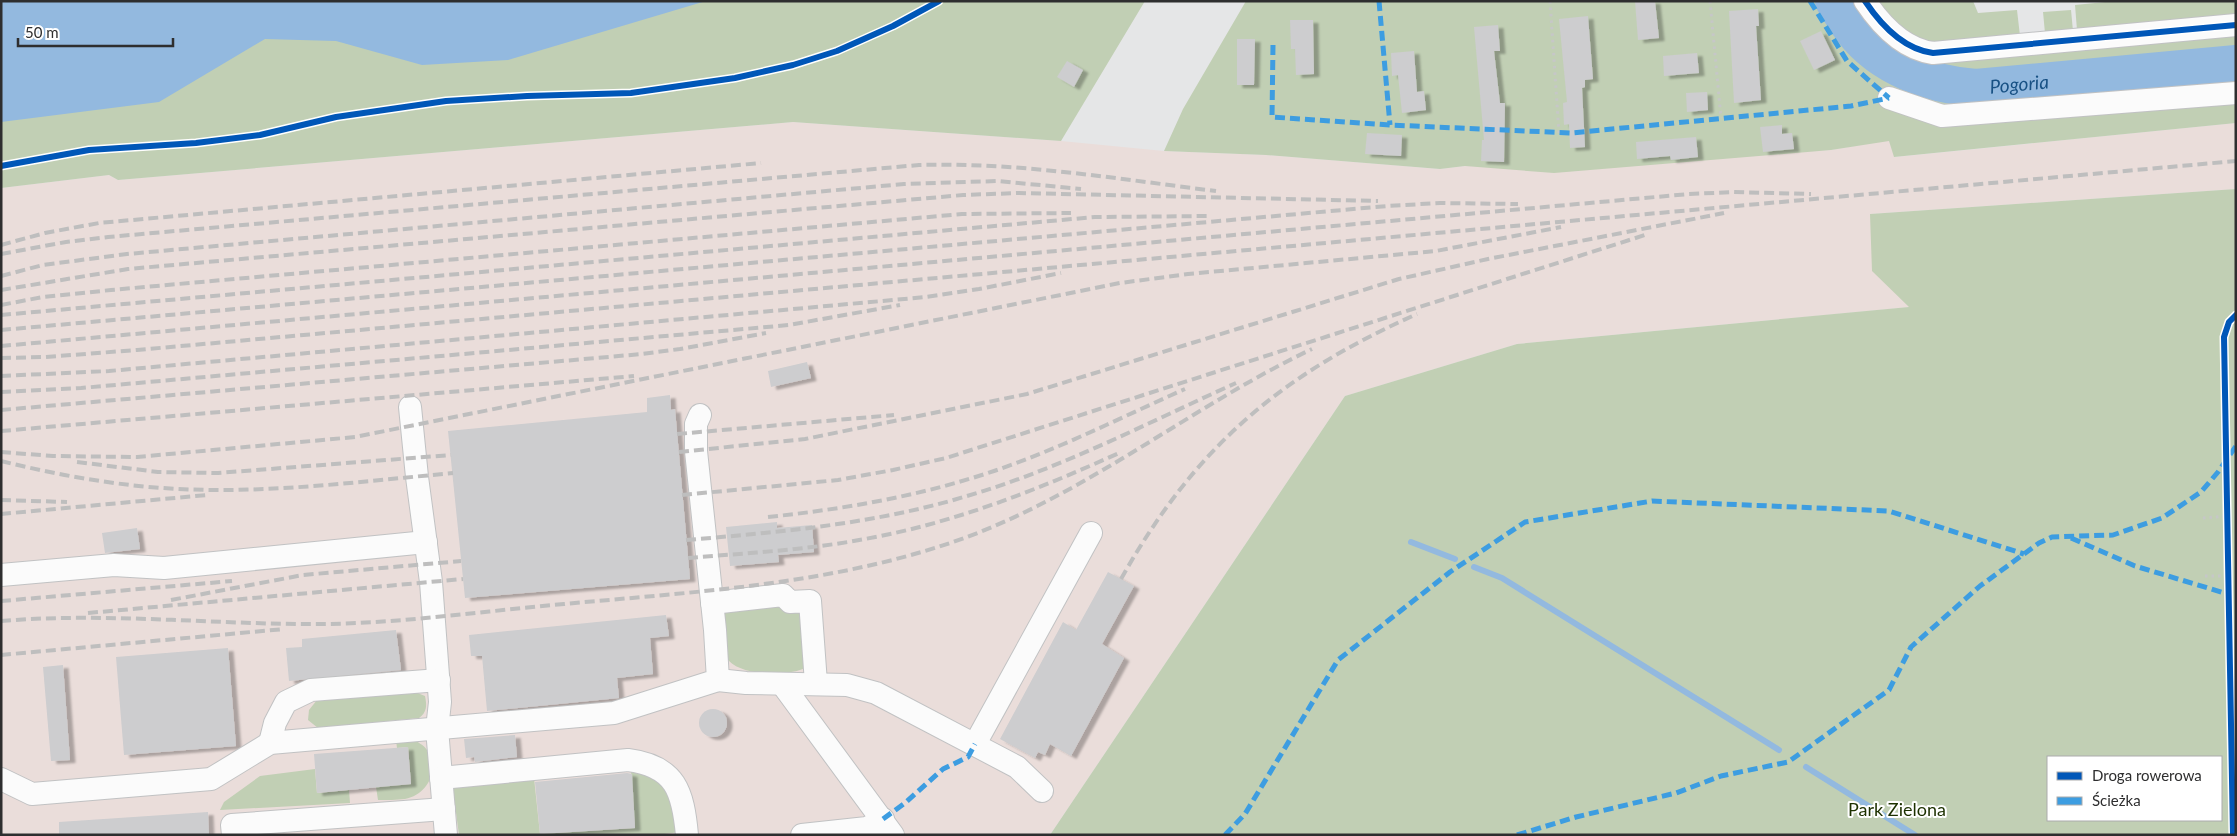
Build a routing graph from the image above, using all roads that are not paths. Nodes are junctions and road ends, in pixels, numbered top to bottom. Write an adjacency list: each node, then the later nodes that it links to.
1 (1865, 1): 2 (street)
2 (2236, 25)
3 (2236, 94): 4 (street)
4 (1888, 98)
5 (410, 407): 8 (street)
6 (700, 415): 10 (street)
7 (1091, 533): 17 (street)
8 (426, 542): 9 (street); 11 (street)
9 (1, 575)
10 (712, 604): 12 (street); 13 (street)
11 (439, 680): 15 (street); 16 (street)
12 (718, 680): 14 (street); 15 (street)
13 (816, 683): 14 (street); 17 (street)
14 (782, 684): 22 (street)
15 (437, 729): 16 (street); 18 (street)
16 (270, 743): 19 (street)
17 (975, 744): 20 (street)
18 (441, 778): 21 (street); 25 (street)
19 (1, 779)
20 (1042, 791)
21 (444, 809): 23 (street); 24 (street)
22 (888, 827): 26 (street)
23 (233, 835)
24 (446, 835)
25 (687, 835)
26 (802, 835)

